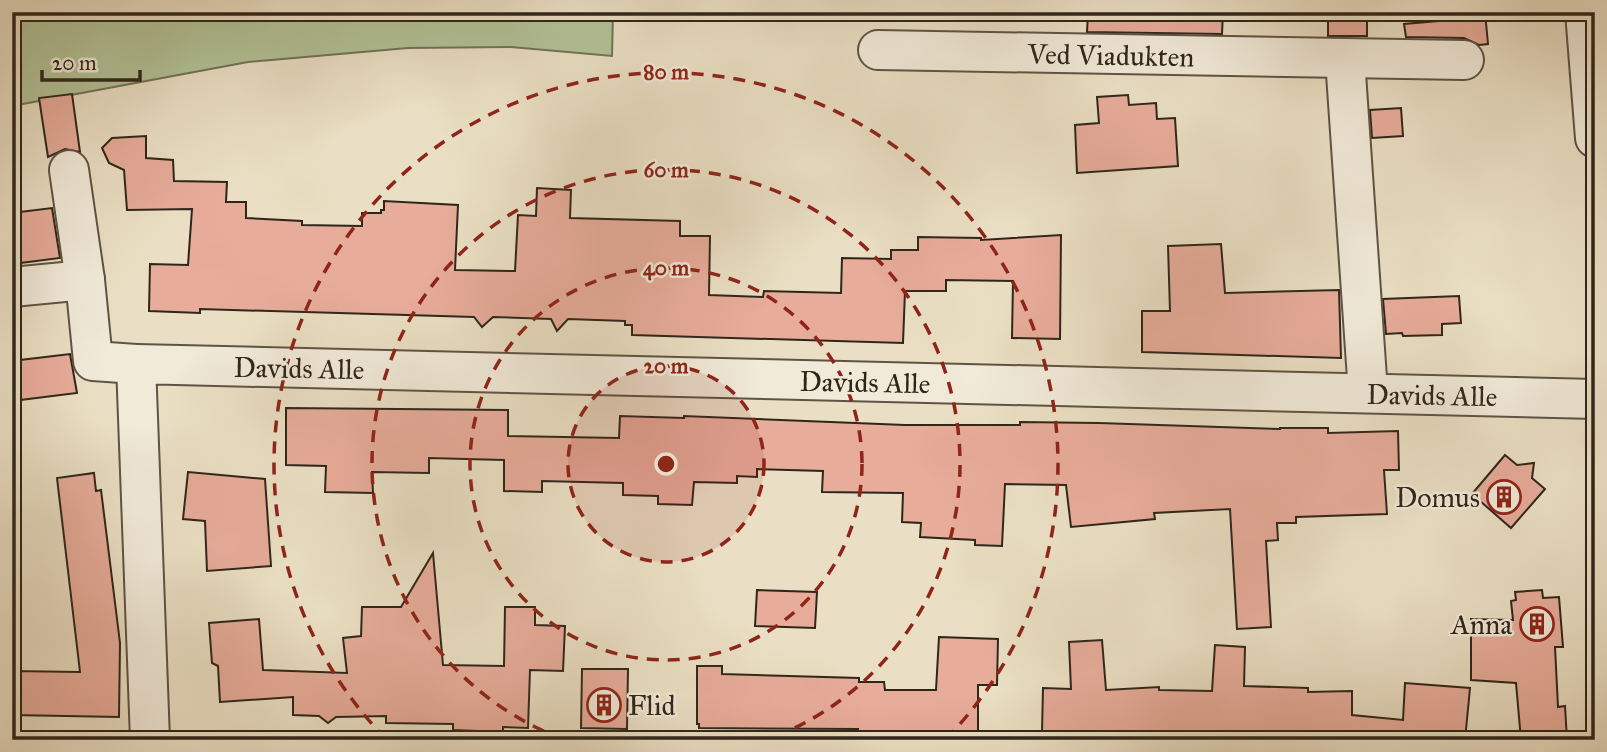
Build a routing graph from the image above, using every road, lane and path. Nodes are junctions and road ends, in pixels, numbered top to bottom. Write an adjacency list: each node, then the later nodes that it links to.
1 (1585, 12): 5 (street)
2 (878, 50): 3 (street, Ved Viadukten)
3 (1345, 59): 4 (street, Ved Viadukten); 10 (street)
4 (1464, 60)
5 (1595, 138)
6 (69, 170): 7 (street, Davids Alle)
7 (85, 280): 8 (street); 9 (street, Davids Alle)
8 (12, 287)
9 (136, 364): 10 (street, Davids Alle); 12 (street)
10 (1368, 393): 11 (street, Davids Alle)
11 (1595, 399)
12 (150, 740)

